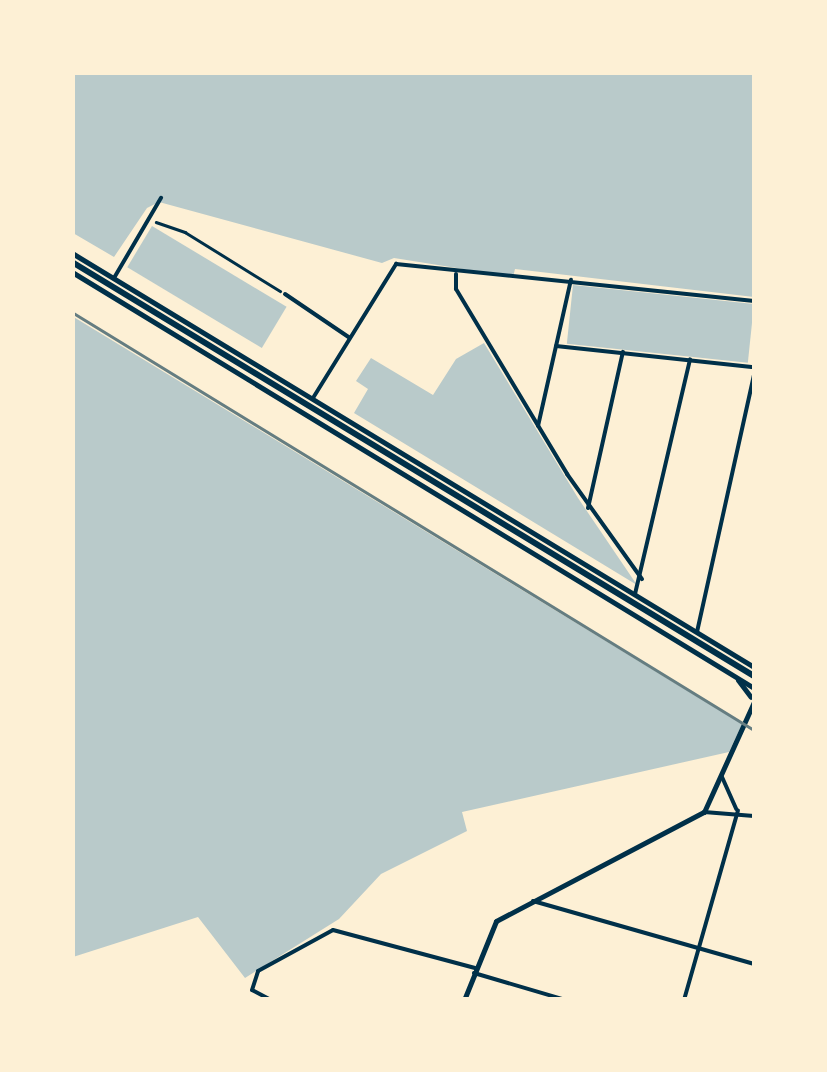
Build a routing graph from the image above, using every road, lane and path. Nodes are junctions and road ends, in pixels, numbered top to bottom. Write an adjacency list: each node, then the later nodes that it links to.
1 (161, 198): 2 (street)
2 (152, 220): 7 (street); 9 (path)
3 (72, 253): 7 (street)
4 (72, 262): 24 (main road)
5 (72, 272): 23 (street)
6 (456, 274): 8 (street); 11 (street); 17 (street)
7 (114, 278): 16 (street)
8 (571, 280): 10 (street); 12 (street)
9 (285, 294): 11 (street)
10 (754, 301)
11 (350, 338): 16 (street)
12 (556, 346): 13 (street); 17 (street)
13 (623, 352): 14 (street); 18 (street)
14 (690, 359): 15 (street); 19 (street)
15 (754, 370): 21 (street)
16 (313, 398): 20 (street)
17 (538, 426): 18 (street)
18 (588, 508): 19 (street)
19 (642, 579): 20 (street)
20 (635, 594): 21 (street)
21 (697, 632): 22 (street)
22 (754, 667)
23 (733, 675): 25 (street); 26 (street)
24 (754, 677): 25 (street)
25 (753, 687): 26 (street)
26 (753, 702): 27 (street)
27 (722, 777): 28 (street); 29 (street)
28 (704, 812): 29 (street); 31 (street)
29 (738, 812): 30 (street); 32 (street)
30 (754, 816)
31 (534, 901): 32 (street); 34 (street)
32 (698, 948): 33 (street); 38 (street)
33 (754, 964)
34 (474, 970): 35 (street); 36 (street); 37 (street)
35 (271, 1000)
36 (464, 1000)
37 (566, 1000)
38 (684, 1000)

